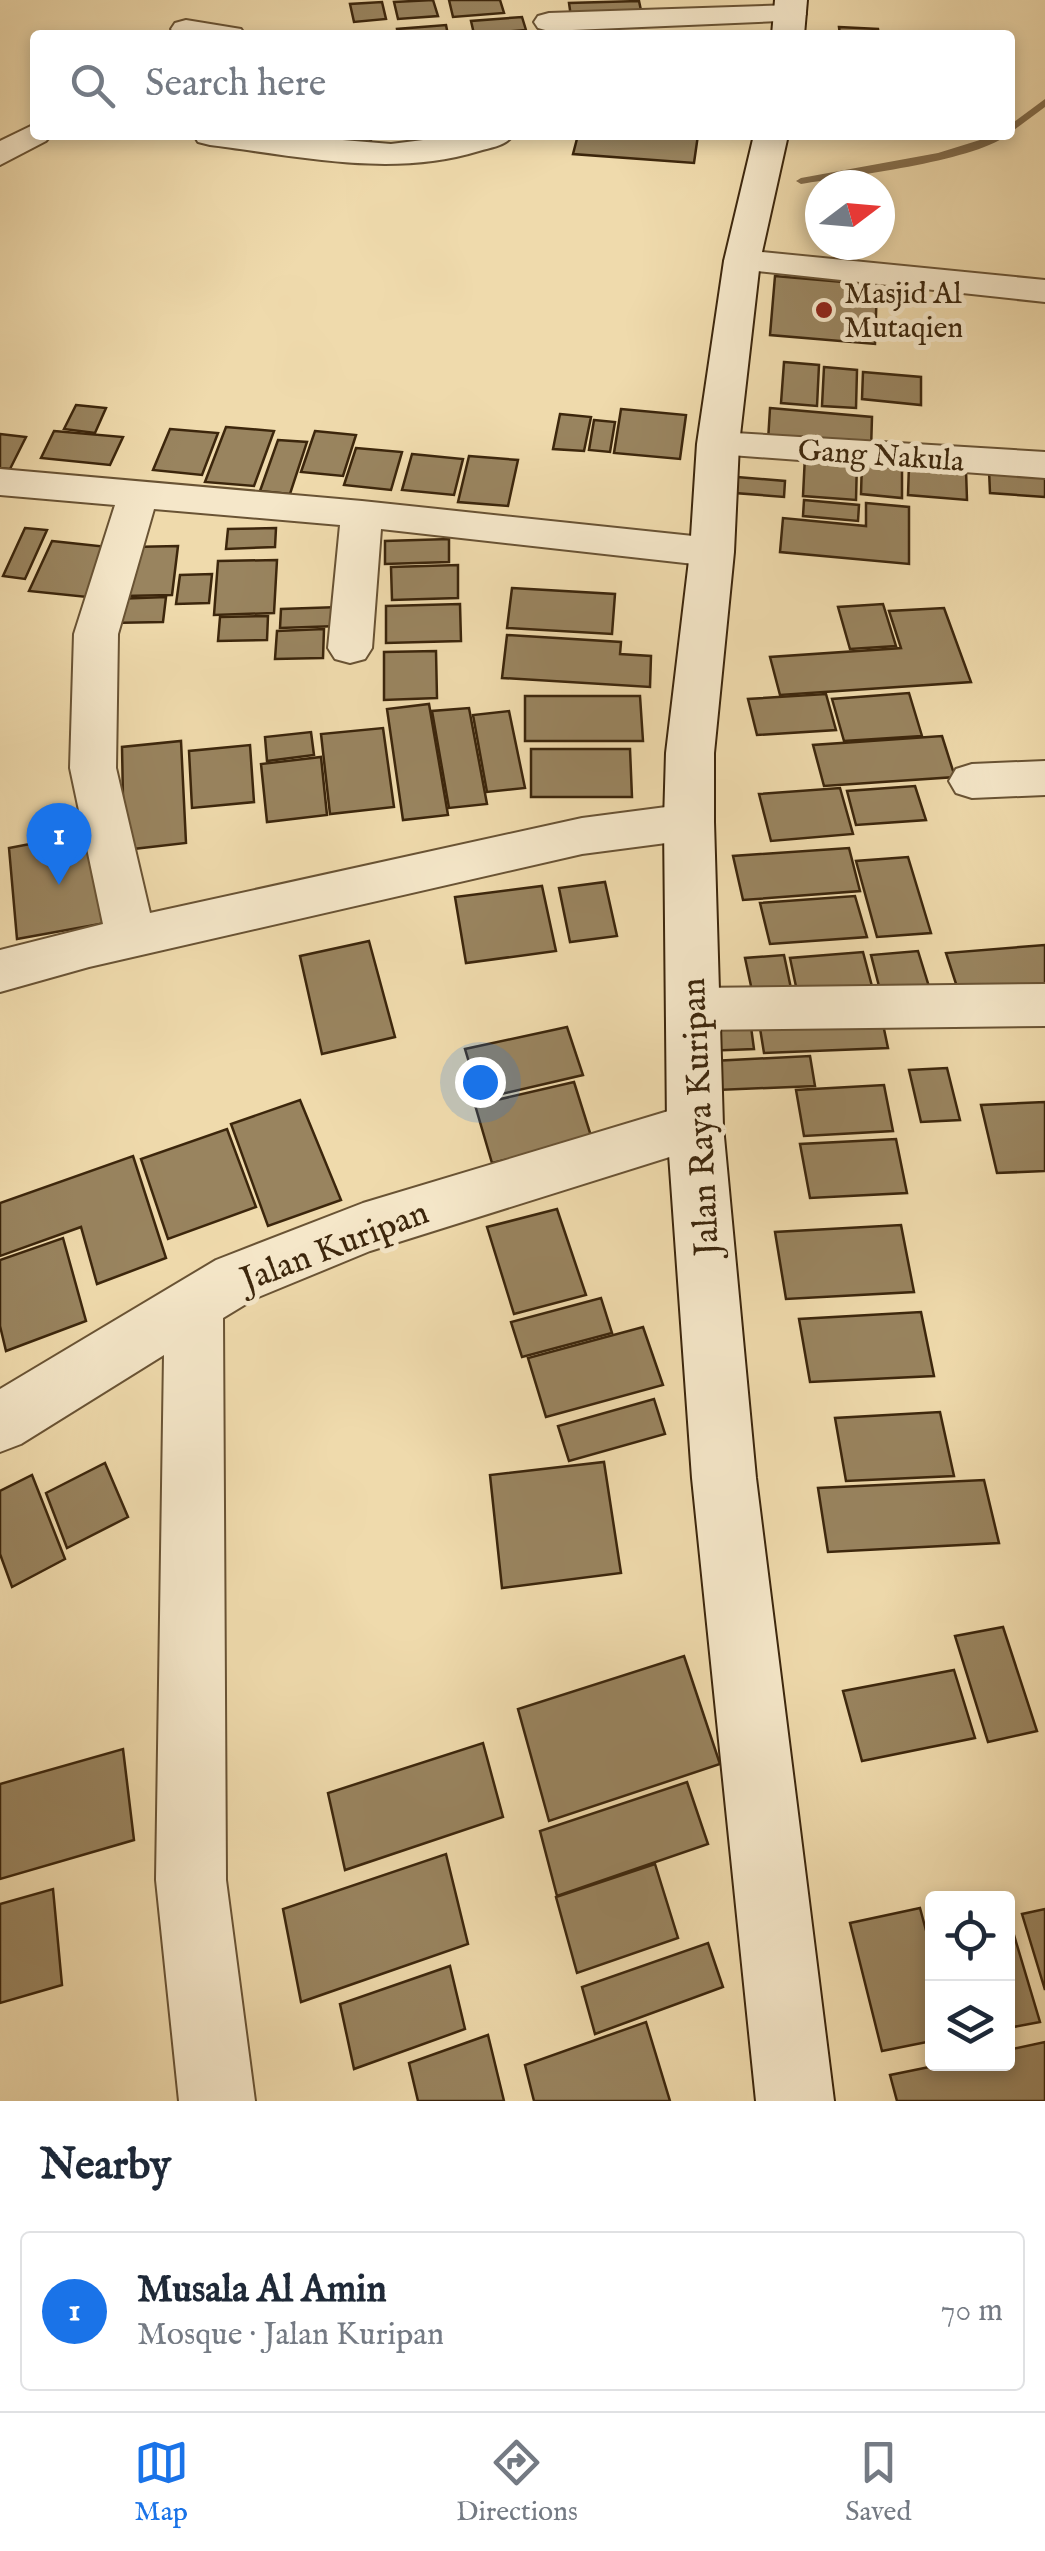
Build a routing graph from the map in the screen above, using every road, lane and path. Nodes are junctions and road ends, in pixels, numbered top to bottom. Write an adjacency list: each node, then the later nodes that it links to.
1 (790, 16): 2 (street)
2 (547, 19)
3 (186, 21): 4 (street)
4 (214, 30)
5 (30, 137): 9 (street)
6 (258, 140): 7 (street)
7 (474, 140)
8 (770, 140): 10 (street, Jalan Raya Kuripan)
9 (0, 154)
10 (742, 261): 11 (street); 12 (street, Jalan Raya Kuripan)
11 (1045, 291)
12 (718, 444): 13 (street, Gang Nakula); 17 (street, Jalan Raya Kuripan)
13 (1045, 466)
14 (0, 482): 15 (street)
15 (138, 495): 16 (street); 22 (street)
16 (362, 514): 17 (street); 18 (street)
17 (712, 552): 21 (street, Jalan Raya Kuripan)
18 (350, 648)
19 (1045, 778): 20 (street)
20 (972, 781)
21 (689, 822): 22 (street); 25 (street, Jalan Raya Kuripan)
22 (131, 938): 23 (street)
23 (0, 971)
24 (1045, 1005): 25 (street)
25 (692, 1009): 26 (street, Jalan Raya Kuripan)
26 (695, 1126): 27 (street, Jalan Kuripan); 30 (street, Jalan Raya Kuripan)
27 (194, 1305): 28 (street, Jalan Kuripan); 29 (street)
28 (0, 1423)
29 (217, 2101)
30 (794, 2101)

